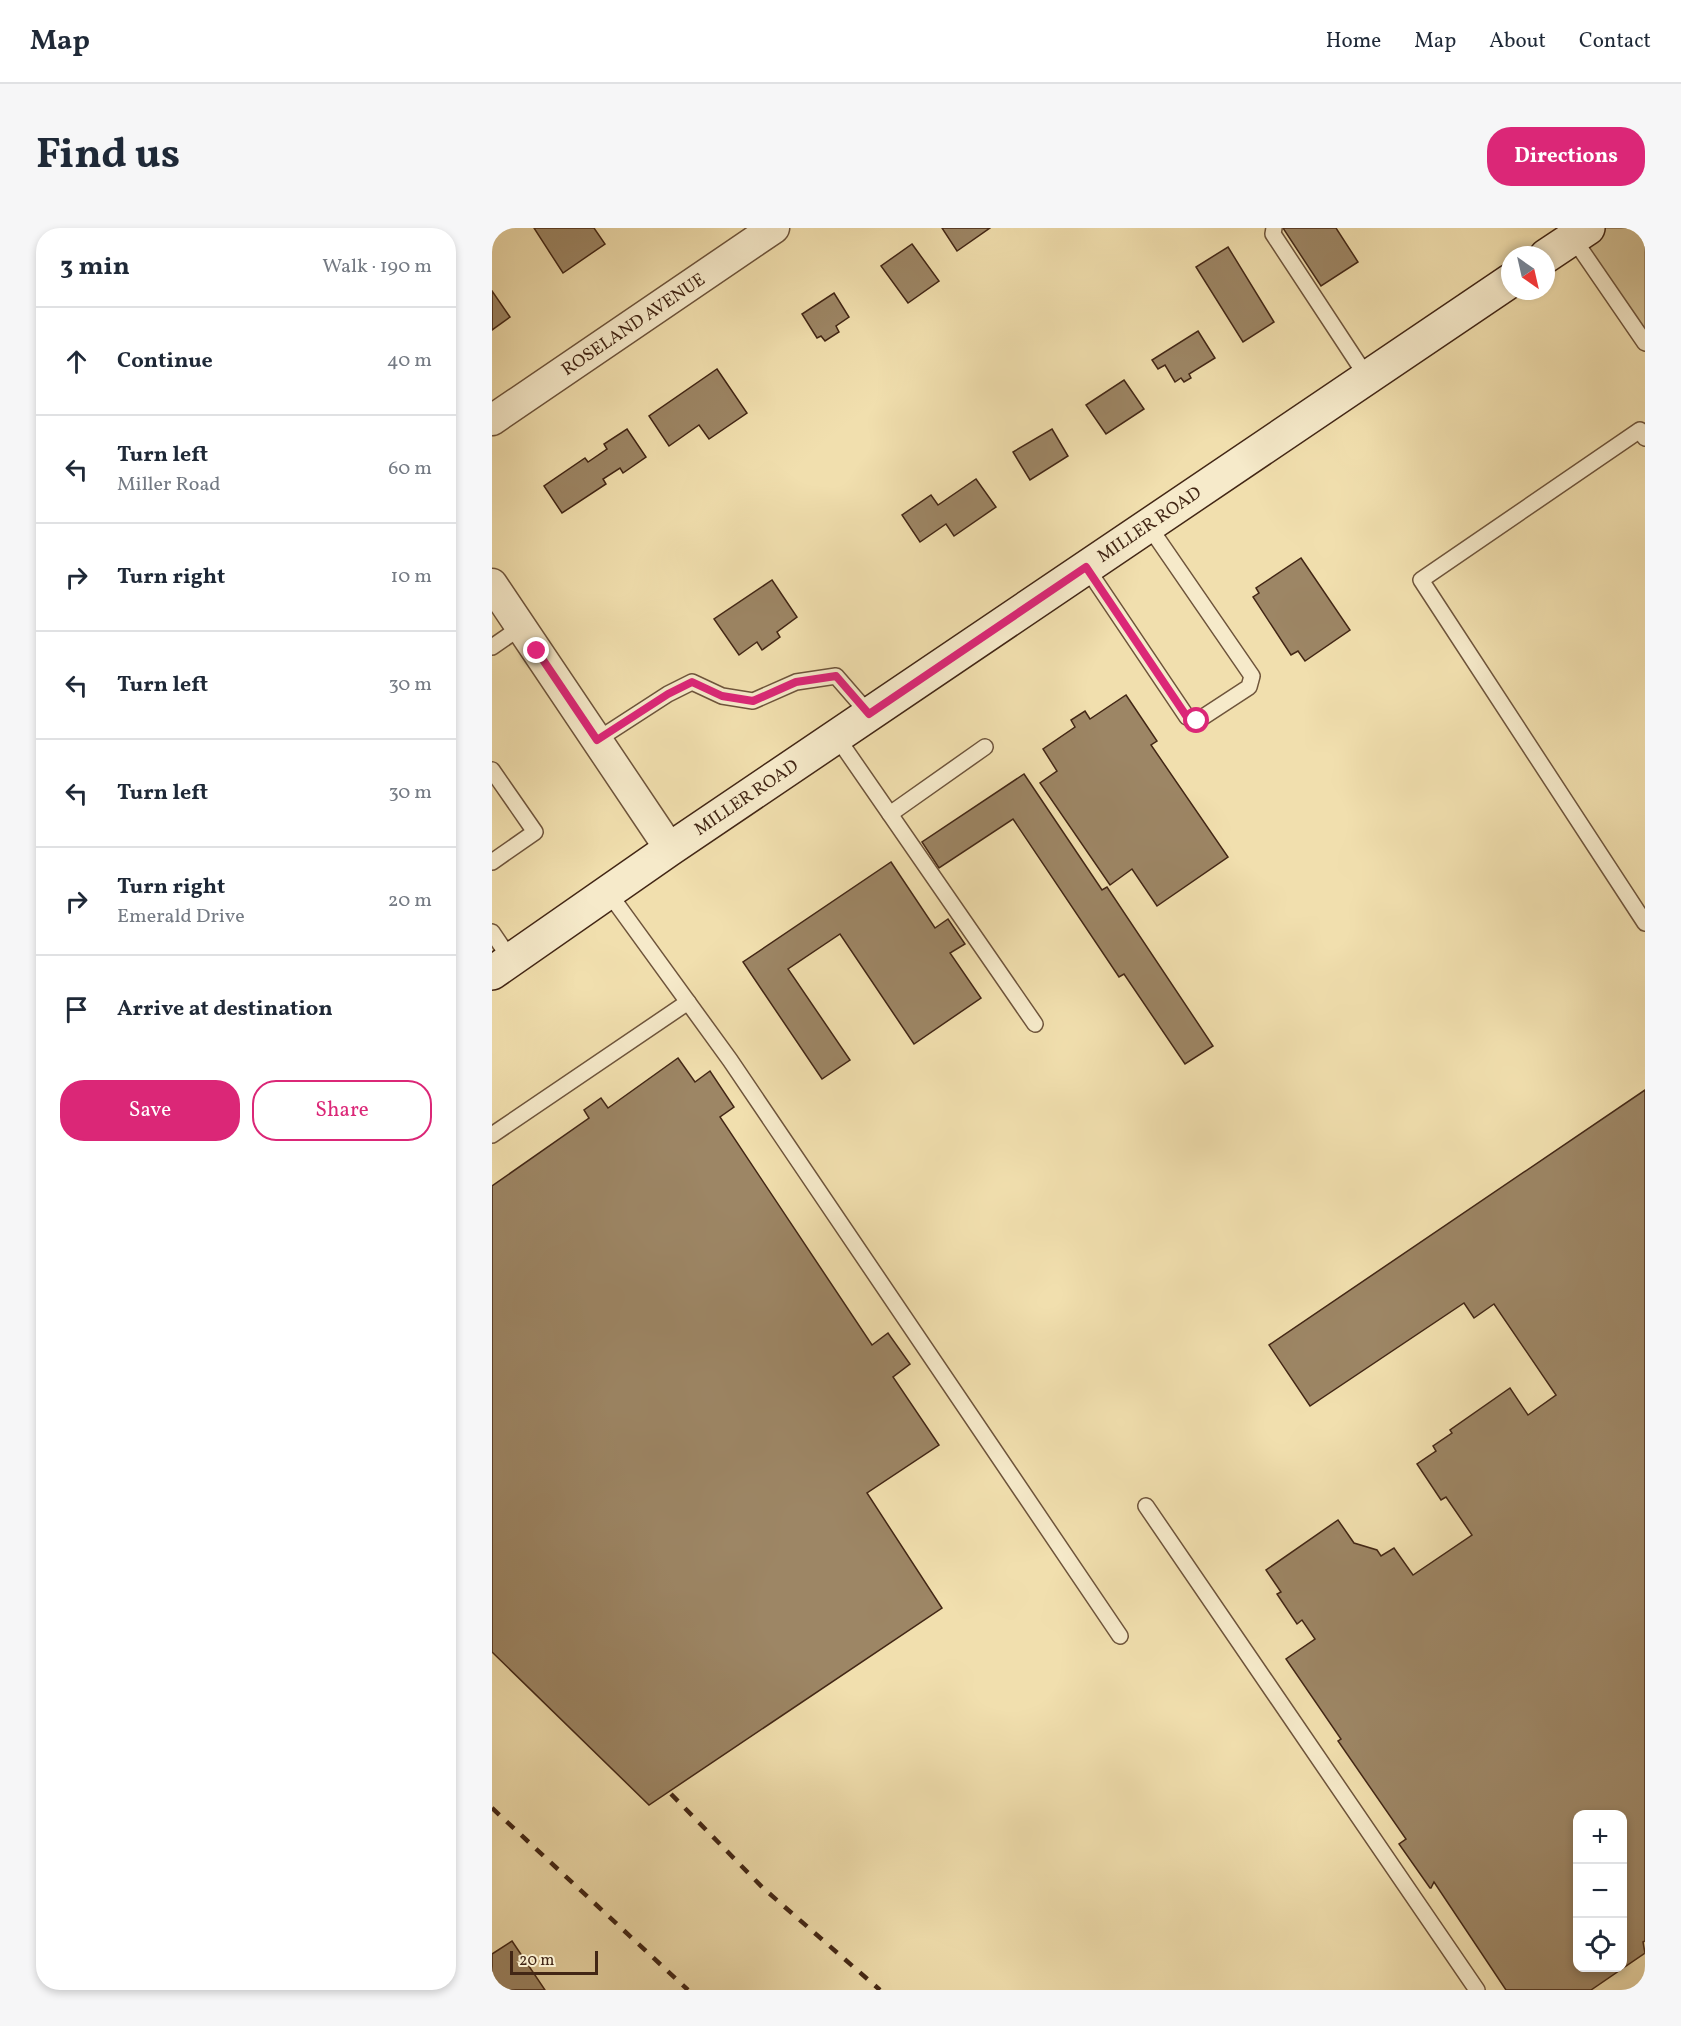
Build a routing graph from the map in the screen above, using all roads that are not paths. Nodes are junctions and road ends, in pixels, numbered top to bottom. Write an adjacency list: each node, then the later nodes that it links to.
1 (774, 228): 8 (street, ROSELAND AVENUE)
2 (1274, 228): 7 (lane)
3 (1581, 233): 4 (street); 6 (lane)
4 (1555, 250)
5 (1501, 287): 7 (street, MILLER ROAD)
6 (1645, 342)
7 (1367, 377): 10 (street, MILLER ROAD)
8 (492, 420)
9 (1645, 438): 24 (lane)
10 (1148, 525): 11 (street, MILLER ROAD); 11 (lane)
11 (1086, 567): 15 (street, MILLER ROAD)
12 (492, 584): 13 (street)
13 (521, 627): 14 (lane); 17 (street)
14 (492, 647)
15 (869, 714): 16 (street, MILLER ROAD); 17 (lane)
16 (836, 736): 20 (lane); 21 (street, MILLER ROAD)
17 (597, 740): 21 (street)
18 (985, 747): 20 (lane)
19 (492, 770): 22 (lane)
20 (890, 814): 28 (lane)
21 (670, 849): 23 (street, MILLER ROAD)
22 (492, 862)
23 (608, 892): 26 (street, MILLER ROAD); 27 (lane)
24 (1645, 923)
25 (492, 932): 26 (lane)
26 (501, 967)
27 (688, 1002): 29 (lane); 31 (lane)
28 (1035, 1024)
29 (492, 1135)
30 (1146, 1506): 32 (lane)
31 (1120, 1636)
32 (1477, 1990)

